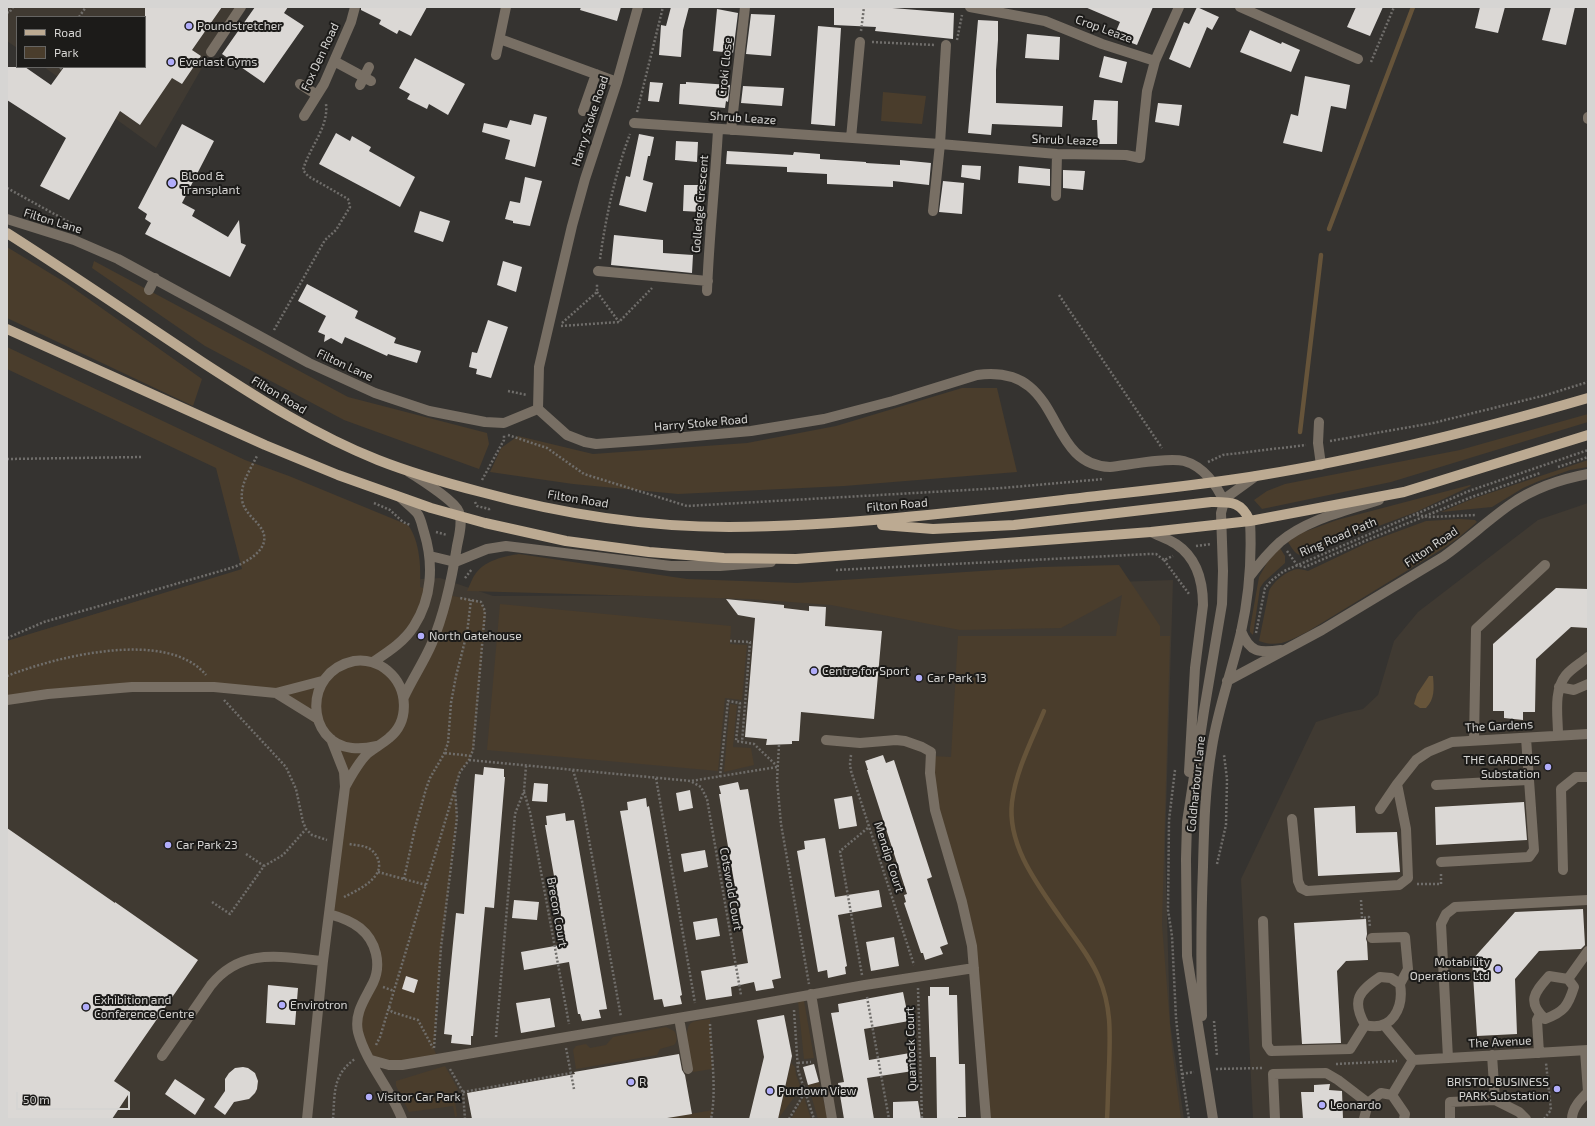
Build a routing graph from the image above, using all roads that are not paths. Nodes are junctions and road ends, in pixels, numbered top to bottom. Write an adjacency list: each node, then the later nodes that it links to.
1 (241, 7): 12 (street)
2 (355, 7): 15 (street, Fox Den Road)
3 (506, 7): 9 (street)
4 (638, 7): 19 (street, Harry Stoke Road)
5 (745, 7): 26 (street, Croki Close)
6 (1179, 7): 16 (street)
7 (1240, 7): 14 (street)
8 (966, 10): 16 (street, Crop Leaze)
9 (500, 39): 13 (street); 18 (street)
10 (860, 42): 27 (street)
11 (946, 45): 28 (street)
12 (211, 52)
13 (496, 55)
14 (1358, 58)
15 (334, 61): 17 (street); 21 (street, Fox Den Road)
16 (1155, 61): 29 (street, Shrub Leaze)
17 (369, 67)
18 (596, 74): 19 (street); 22 (street)
19 (617, 82): 41 (street, Harry Stoke Road)
20 (300, 84): 21 (street)
21 (317, 95): 23 (street, Fox Den Road)
22 (583, 110)
23 (304, 116)
24 (634, 123): 25 (street, Shrub Leaze)
25 (718, 130): 26 (street, Shrub Leaze); 36 (street, Golledge Crescent)
26 (731, 130): 27 (street, Shrub Leaze)
27 (851, 138): 28 (street, Shrub Leaze)
28 (940, 144): 29 (street, Shrub Leaze); 31 (street)
29 (1057, 154): 30 (street)
30 (1056, 196)
31 (933, 211)
32 (7, 219): 35 (street, Filton Lane)
33 (7, 233): 45 (main road, Filton Road)
34 (598, 271): 36 (street)
35 (155, 278): 37 (street); 41 (street, Filton Lane)
36 (708, 281): 38 (street, Golledge Crescent)
37 (148, 290)
38 (707, 291)
39 (7, 328): 50 (main road)
40 (1588, 398): 44 (main road, Filton Road)
41 (538, 409): 48 (street, Harry Stoke Road)
42 (1318, 422): 44 (street)
43 (1588, 435): 49 (main road)
44 (1321, 465): 47 (main road, Filton Road)
45 (408, 471): 52 (street); 54 (main road, Filton Road)
46 (1588, 474): 63 (street, Filton Road)
47 (1256, 476): 48 (main road, Filton Road); 51 (street)
48 (1213, 482): 51 (street, Harry Stoke Road); 54 (main road, Filton Road)
49 (1404, 492): 53 (main road); 61 (street)
50 (401, 498): 52 (main road); 57 (street)
51 (1224, 502): 53 (main road); 54 (main road); 55 (street, Coldharbour Lane)
52 (460, 517): 58 (main road); 59 (street)
53 (1250, 521): 55 (main road); 61 (street, Coldharbour Lane)
54 (854, 523)
55 (1220, 525): 56 (main road); 88 (street, Coldharbour Lane)
56 (1151, 532): 58 (main road); 88 (street)
57 (430, 556): 59 (street); 65 (street)
58 (796, 559): 59 (street)
59 (455, 562): 71 (street)
60 (1546, 565): 79 (street)
61 (1250, 576): 62 (street, Coldharbour Lane)
62 (1241, 631): 63 (street, Filton Road); 67 (street, Coldharbour Lane)
63 (1289, 649): 67 (street, Filton Road)
64 (1588, 657): 69 (street)
65 (373, 662): 66 (street); 71 (street)
66 (322, 681): 70 (street); 73 (street)
67 (1227, 681): 108 (street, Coldharbour Lane)
68 (1588, 684): 69 (street)
69 (1559, 687): 75 (street)
70 (276, 693): 72 (street); 73 (street)
71 (404, 697): 80 (street)
72 (7, 700)
73 (318, 719): 77 (street)
74 (1588, 734): 75 (street, The Gardens)
75 (1558, 735): 76 (street, The Gardens)
76 (1526, 738): 79 (street, The Gardens); 82 (street)
77 (332, 739): 80 (street); 85 (street)
78 (826, 740): 97 (street)
79 (1474, 740): 83 (street, The Gardens)
80 (377, 746): 85 (street)
81 (1588, 777): 90 (street)
82 (1528, 780): 84 (street); 89 (street)
83 (1397, 784): 86 (street); 87 (street)
84 (1436, 785)
85 (345, 787): 92 (street)
86 (1380, 809)
87 (1292, 818)
88 (1187, 822): 108 (street, Coldharbour Lane)
89 (1441, 862)
90 (1563, 870)
91 (1588, 900): 111 (street)
92 (329, 914): 96 (street); 106 (street)
93 (1263, 921): 103 (street)
94 (1372, 938): 99 (street)
95 (1588, 951): 98 (street)
96 (323, 961): 110 (street); 118 (street)
97 (974, 968): 100 (street); 121 (street)
98 (1568, 979): 101 (street); 101 (street)
99 (1400, 984): 103 (street); 104 (street)
100 (811, 994): 102 (street); 120 (street)
101 (1540, 1014): 107 (street)
102 (678, 1018): 106 (street); 113 (street)
103 (1365, 1025): 104 (street)
104 (1384, 1025): 112 (street)
105 (1586, 1050): 107 (street, The Avenue); 114 (street)
106 (370, 1053): 119 (street)
107 (1542, 1053): 109 (street, The Avenue)
108 (1203, 1054): 122 (street, Coldharbour Lane)
109 (1492, 1055): 111 (street, The Avenue); 116 (street)
110 (162, 1056)
111 (1448, 1058): 112 (street, The Avenue)
112 (1412, 1060): 115 (street)
113 (688, 1069)
114 (1588, 1092): 128 (street)
115 (1392, 1095): 117 (street); 125 (street)
116 (1495, 1100): 126 (street); 127 (street)
117 (1368, 1103): 123 (street); 124 (street)
118 (307, 1119)
119 (402, 1119)
120 (832, 1119)
121 (986, 1119)
122 (1213, 1119)
123 (1275, 1119)
124 (1364, 1119)
125 (1404, 1119)
126 (1450, 1119)
127 (1526, 1119)
128 (1572, 1119)

